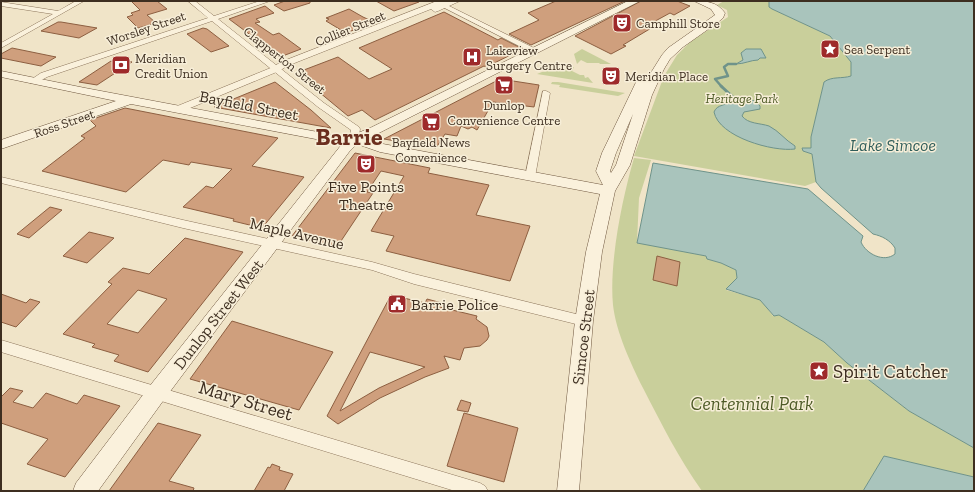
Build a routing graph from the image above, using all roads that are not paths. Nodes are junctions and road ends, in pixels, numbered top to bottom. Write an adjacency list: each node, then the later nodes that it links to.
1 (85, 1): 8 (street)
2 (191, 1): 12 (street, Clapperton Street)
3 (267, 1): 12 (street, Worsley Street)
4 (456, 1): 9 (street, Collier Street)
5 (635, 1): 14 (main road)
6 (692, 1): 27 (main road)
7 (699, 1): 27 (main road, Simcoe Street)
8 (79, 2): 11 (street)
9 (440, 3): 14 (street); 15 (street, Collier Street)
10 (1, 4): 11 (street)
11 (58, 13): 13 (street)
12 (212, 19): 15 (street, Clapperton Street); 17 (street, Worsley Street)
13 (1, 46)
14 (536, 51): 23 (main road)
15 (276, 69): 21 (street, Collier Street); 23 (street, Clapperton Street)
16 (1, 74): 17 (main road, Bayfield Street)
17 (33, 81): 19 (main road, Bayfield Street)
18 (546, 93): 25 (street)
19 (98, 95): 20 (main road, Bayfield Street); 22 (main road)
20 (128, 101): 21 (main road, Bayfield Street); 22 (main road, Ross Street)
21 (178, 109): 23 (main road, Bayfield Street)
22 (80, 117): 24 (main road, Ross Street)
23 (355, 140): 25 (main road, Bayfield Street); 28 (main road, Dunlop Street West)
24 (1, 146)
25 (530, 177): 27 (main road, Bayfield Street)
26 (1, 180): 28 (street, Maple Avenue)
27 (609, 188): 29 (main road, Simcoe Street)
28 (273, 243): 29 (street, Maple Avenue); 31 (main road, Dunlop Street West)
29 (584, 321): 34 (main road, Simcoe Street)
30 (1, 346): 31 (street, Mary Street)
31 (156, 394): 32 (main road, Dunlop Street West); 33 (street, Mary Street)
32 (84, 491)
33 (480, 491)
34 (568, 491)

